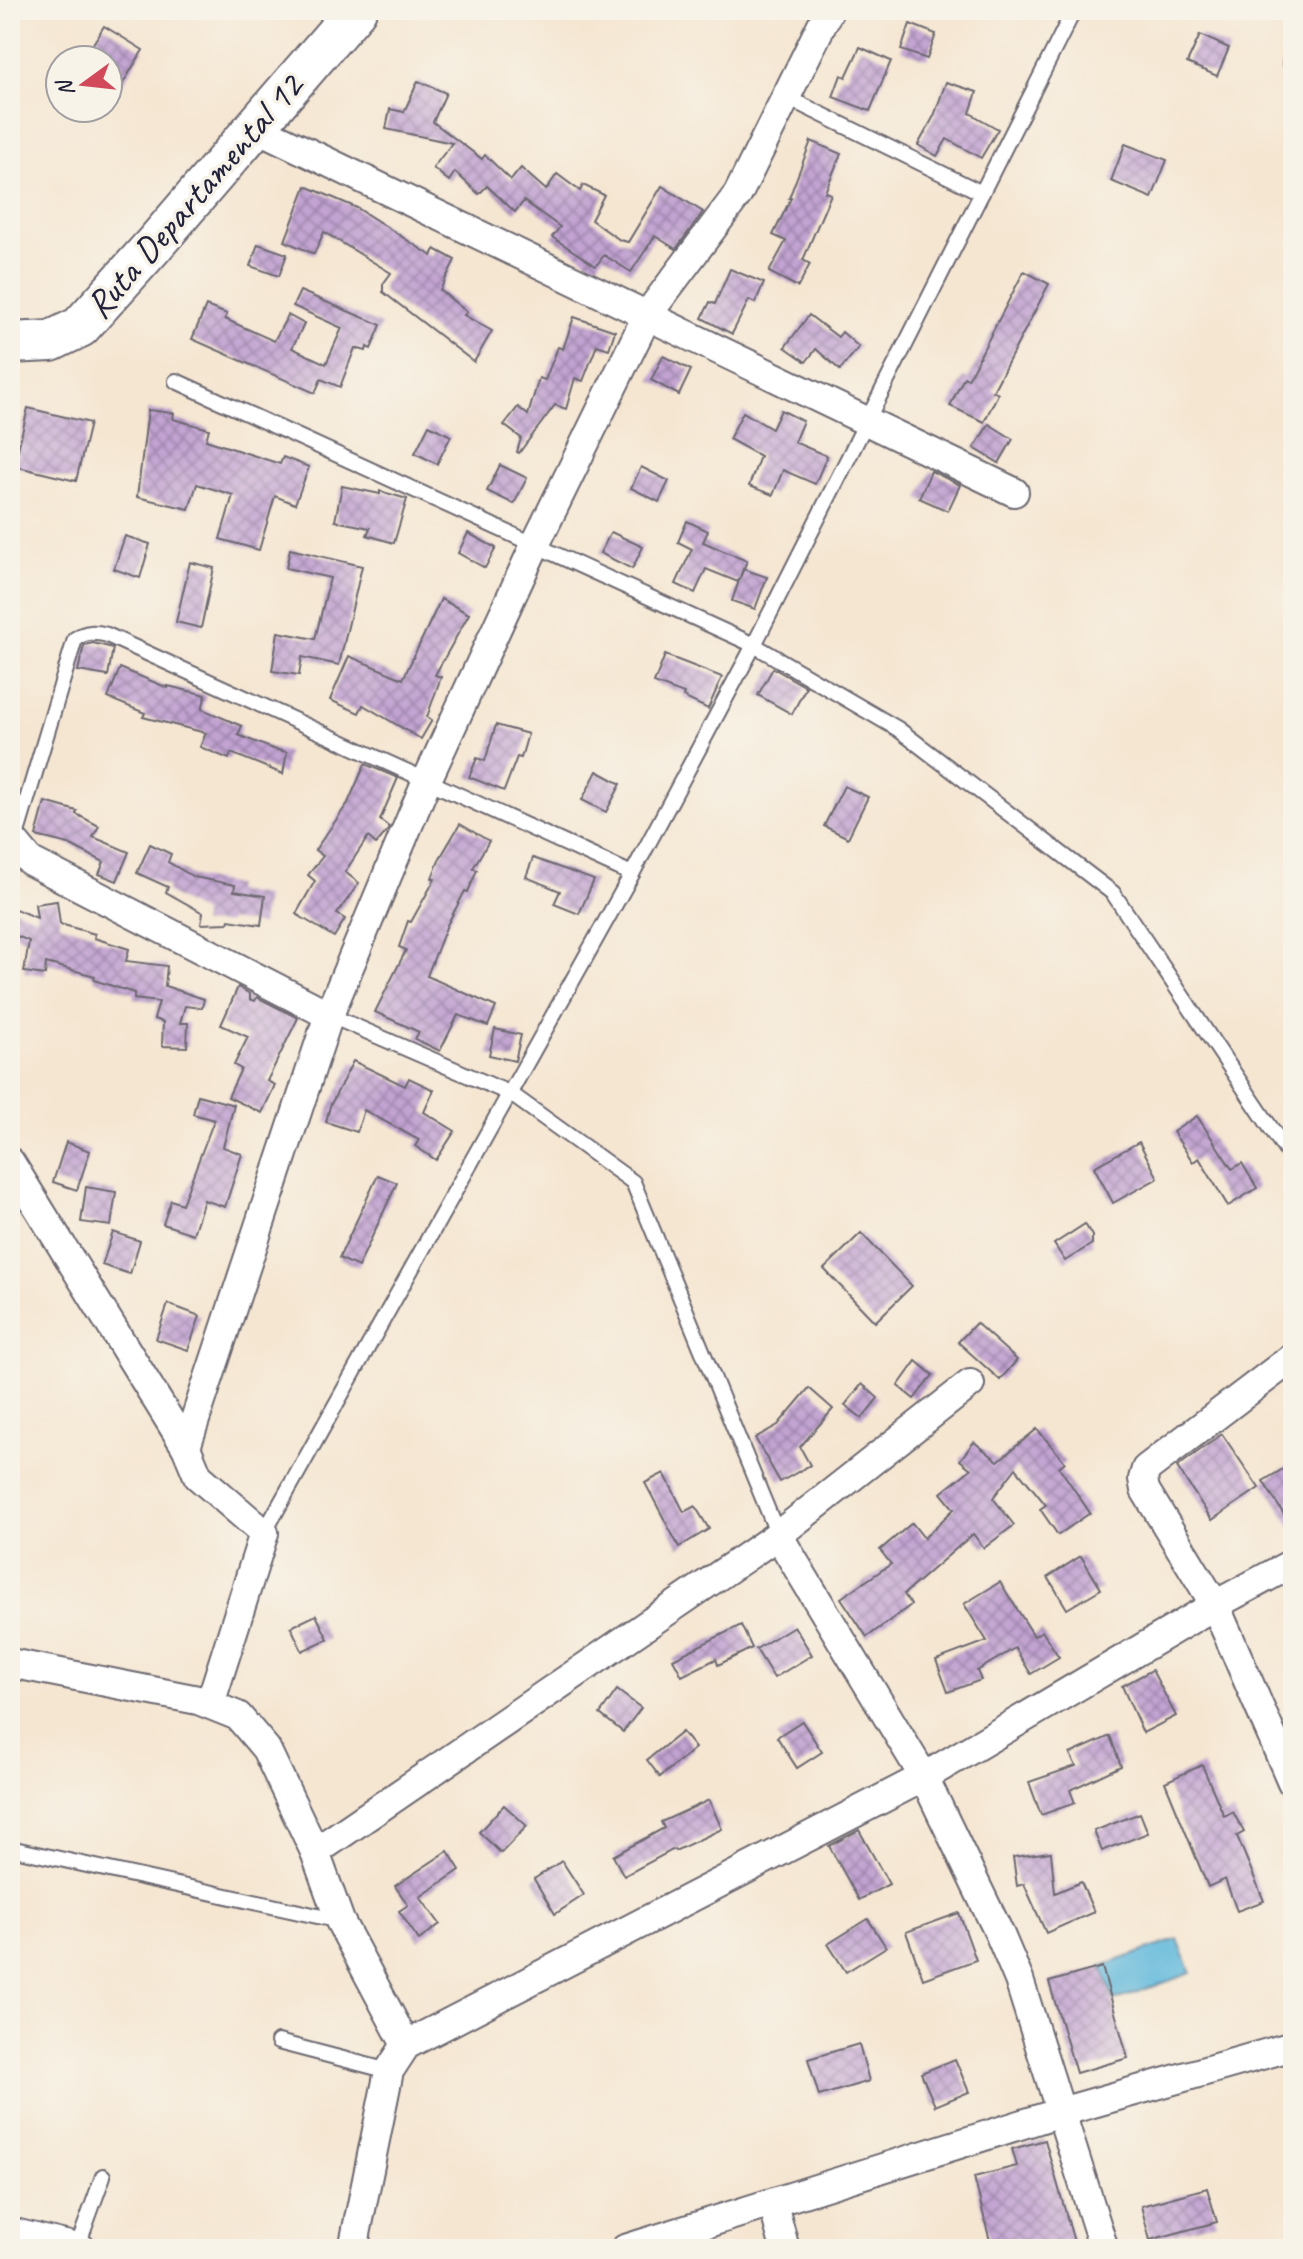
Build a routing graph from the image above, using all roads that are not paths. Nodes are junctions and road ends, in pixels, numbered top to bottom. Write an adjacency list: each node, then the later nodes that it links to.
1 (356, 10): 5 (main road, Ruta Departamental 12)
2 (829, 10): 4 (street)
3 (1074, 10): 6 (lane)
4 (786, 97): 6 (lane); 7 (street)
5 (255, 127): 7 (street); 8 (main road, Ruta Departamental 12)
6 (982, 193): 10 (lane)
7 (648, 314): 10 (street); 12 (street)
8 (10, 343)
9 (176, 381): 12 (lane)
10 (867, 421): 11 (street); 13 (lane)
11 (1014, 492)
12 (535, 545): 13 (lane); 14 (street)
13 (754, 645): 16 (lane); 19 (lane)
14 (427, 780): 15 (lane); 16 (lane); 17 (street)
15 (11, 844): 17 (street)
16 (632, 874): 18 (lane)
17 (329, 1015): 18 (lane); 23 (street)
18 (511, 1094): 24 (lane); 25 (lane)
19 (1293, 1161)
20 (10, 1162): 23 (street)
21 (1293, 1357): 27 (street)
22 (970, 1384): 25 (street)
23 (186, 1447): 24 (street)
24 (264, 1533): 29 (street)
25 (778, 1535): 30 (street); 33 (street)
26 (1293, 1563): 27 (street)
27 (1215, 1605): 30 (street); 31 (street)
28 (10, 1663): 29 (street)
29 (210, 1704): 33 (street)
30 (924, 1777): 36 (street); 39 (street)
31 (1292, 1782)
32 (10, 1848): 34 (lane)
33 (315, 1852): 34 (street)
34 (340, 1921): 36 (street)
35 (278, 2042): 38 (lane)
36 (406, 2045): 38 (street)
37 (1293, 2046): 39 (street)
38 (389, 2071): 44 (street)
39 (1061, 2112): 41 (street); 47 (street)
40 (103, 2176): 43 (lane)
41 (773, 2204): 45 (street); 46 (street)
42 (10, 2232): 43 (street)
43 (78, 2249)
44 (353, 2249)
45 (625, 2249)
46 (785, 2249)
47 (1104, 2249)

